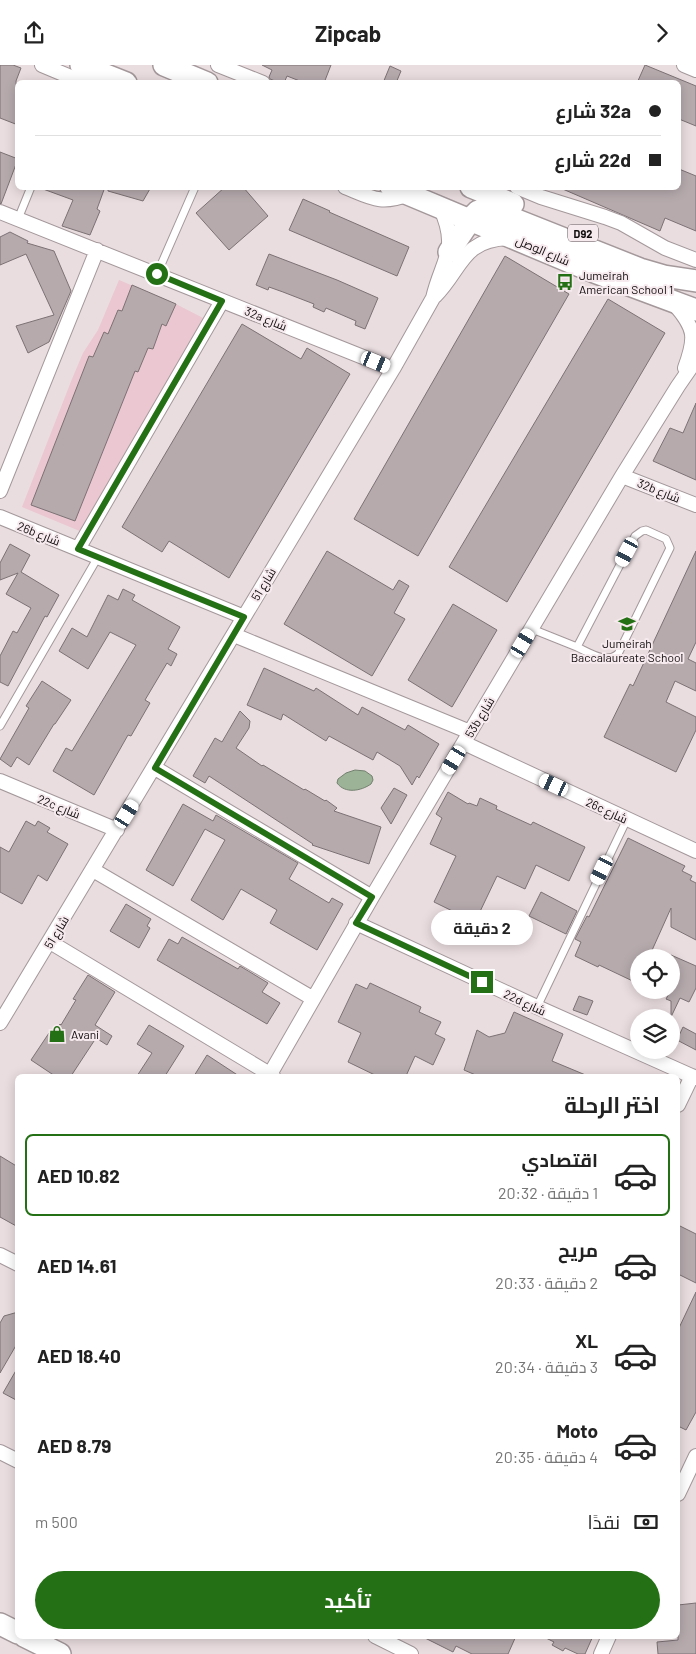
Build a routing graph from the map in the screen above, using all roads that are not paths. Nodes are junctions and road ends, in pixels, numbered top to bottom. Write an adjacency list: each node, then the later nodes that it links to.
1 (42, 65): 6 (street)
2 (164, 65): 8 (main road)
3 (218, 65): 9 (street)
4 (684, 65): 5 (street)
5 (696, 70)
6 (80, 77): 7 (main road)
7 (103, 80)
8 (201, 80)
9 (256, 80)
10 (30, 190): 18 (lane)
11 (194, 190): 24 (lane)
12 (353, 190): 15 (street)
13 (478, 190): 25 (main road, D92)
14 (524, 190): 23 (street)
15 (400, 191): 16 (main road, شارع الوصل / D92)
16 (440, 207): 19 (main road, شارع الوصل / D92); 22 (street, شارع 51)
17 (0, 212): 18 (street, 32a شارع)
18 (18, 219): 21 (street, 32a شارع)
19 (470, 219): 20 (main road, شارع الوصل / D92); 22 (main road); 25 (main road)
20 (516, 238): 26 (street, شارع 51); 27 (main road, شارع الوصل / D92)
21 (97, 250): 24 (street, 32a شارع); 34 (street)
22 (449, 252): 26 (street, شارع 51)
23 (696, 260)
24 (157, 274): 28 (street, 32a شارع)
25 (696, 280)
26 (433, 299): 31 (street, شارع 51)
27 (670, 300): 29 (main road, شارع الوصل / D92); 32 (street, 53b شارع)
28 (222, 301): 31 (street, 32a شارع); 37 (street)
29 (696, 310)
30 (696, 361): 32 (street, 53b شارع)
31 (393, 369): 39 (street, شارع 51)
32 (678, 386): 33 (street, 53b شارع)
33 (622, 476): 35 (street, 32b شارع); 40 (street, 53b شارع)
34 (0, 491)
35 (696, 505)
36 (0, 517): 37 (street, 26b شارع)
37 (78, 549): 38 (street, 26b شارع)
38 (98, 557): 39 (street, 26b شارع); 43 (lane)
39 (244, 617): 41 (street, شارع 51)
40 (532, 629): 42 (lane); 44 (street, 53b شارع)
41 (234, 635): 44 (street, 26c شارع); 45 (street, شارع 51)
42 (577, 647): 42 (lane)
43 (0, 726)
44 (467, 738): 47 (street, 26c شارع); 51 (street, 53b شارع)
45 (155, 768): 48 (street, شارع 51); 51 (street)
46 (0, 781): 48 (street, 22c شارع)
47 (627, 819): 49 (street, 26c شارع); 55 (lane)
48 (117, 830): 50 (street, شارع 51)
49 (696, 851)
50 (93, 870): 53 (street, شارع 51); 54 (street)
51 (372, 897): 52 (street, 53b شارع)
52 (356, 923): 54 (street, 53b شارع); 55 (street, 22d شارع)
53 (50, 942): 56 (street, شارع 51); 57 (street)
54 (312, 998): 58 (street, 53b شارع)
55 (537, 1007): 59 (street, 22d شارع)
56 (0, 1023)
57 (267, 1074)
58 (271, 1074)
59 (694, 1077): 60 (street)
60 (680, 1102)
61 (0, 1255): 62 (street)
62 (15, 1262)
63 (0, 1452): 65 (street)
64 (696, 1456): 66 (street)
65 (15, 1460)
66 (680, 1490)
67 (0, 1624): 68 (main road)
68 (15, 1632)
69 (30, 1639): 72 (main road)
70 (381, 1639): 73 (street)
71 (608, 1639): 74 (street)
72 (60, 1654)
73 (411, 1654)
74 (601, 1654)

